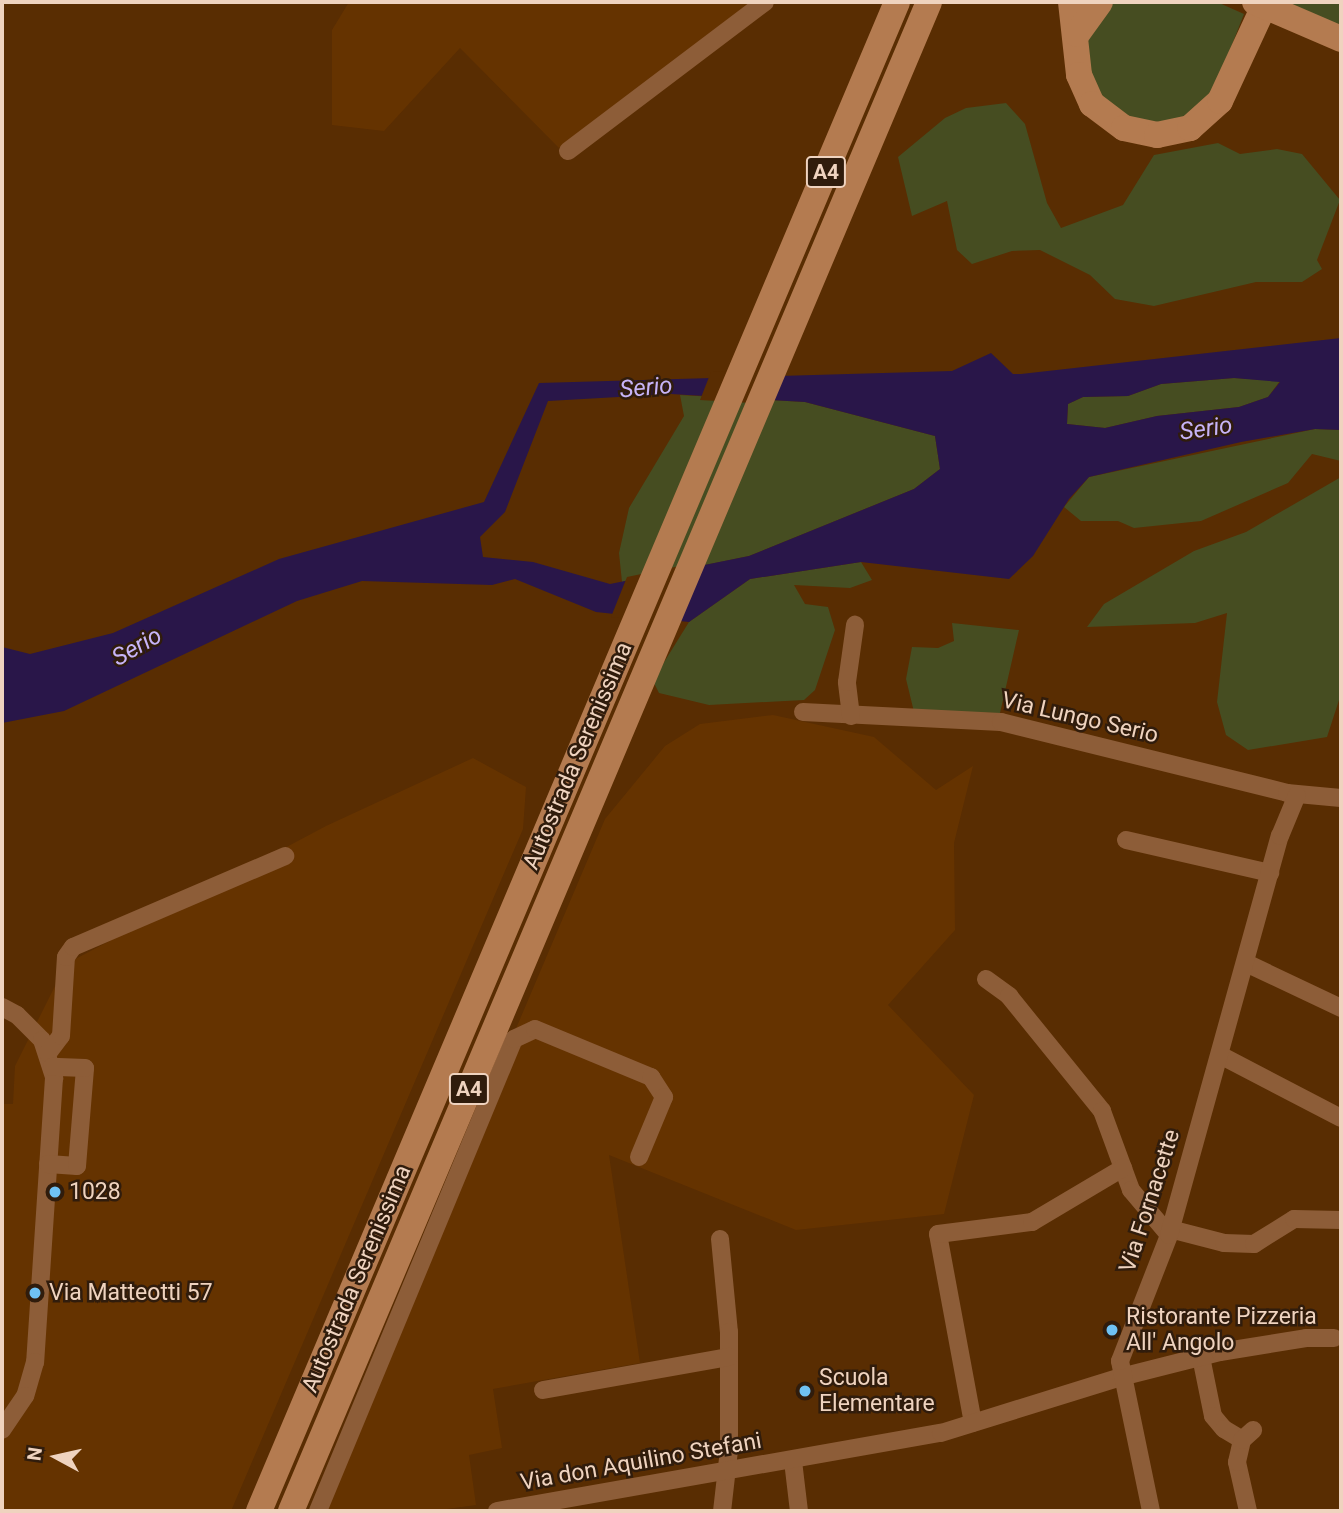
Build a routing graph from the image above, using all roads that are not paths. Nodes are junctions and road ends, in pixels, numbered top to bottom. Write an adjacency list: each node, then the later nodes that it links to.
1 (765, 2): 10 (street)
2 (897, 2): 42 (highway, Autostrada Serenissima / A4)
3 (929, 2): 43 (highway, Autostrada Serenissima / A4)
4 (1071, 2): 8 (highway)
5 (1100, 2): 8 (highway)
6 (1255, 2): 9 (highway)
7 (1266, 2): 8 (highway)
8 (1077, 34)
9 (1341, 38)
10 (568, 151)
11 (855, 625): 13 (street)
12 (803, 712): 13 (street, Via Lungo Serio)
13 (851, 716): 14 (street, Via Lungo Serio)
14 (1297, 795): 15 (street, Via Lungo Serio); 18 (street, Via Fornacette)
15 (1341, 798)
16 (1126, 840): 18 (street)
17 (285, 856): 24 (street)
18 (1270, 873): 19 (street, Via Fornacette)
19 (1246, 962): 22 (street); 23 (street, Via Fornacette)
20 (986, 979): 28 (street)
21 (2, 1007): 24 (street)
22 (1341, 1008)
23 (1220, 1055): 25 (street); 30 (street, Via Fornacette)
24 (50, 1060): 27 (street); 27 (street)
25 (1341, 1118)
26 (639, 1157): 44 (street)
27 (48, 1164): 38 (street)
28 (1122, 1168): 30 (street); 37 (street)
29 (1340, 1217): 30 (street)
30 (1170, 1232): 35 (street, Via Fornacette)
31 (720, 1239): 33 (street)
32 (1334, 1338): 34 (street)
33 (729, 1357): 36 (street); 40 (street)
34 (1201, 1357): 35 (street); 49 (street)
35 (1121, 1377): 37 (street); 48 (street)
36 (543, 1390)
37 (973, 1423): 39 (street)
38 (2, 1430)
39 (793, 1461): 40 (street, Via don Aquilino Stefani); 47 (street)
40 (724, 1473): 41 (street, Via don Aquilino Stefani); 46 (street)
41 (571, 1505): 45 (street, Via don Aquilino Stefani)
42 (259, 1511)
43 (291, 1511)
44 (318, 1511)
45 (497, 1511)
46 (722, 1511)
47 (799, 1511)
48 (1152, 1511)
49 (1248, 1511)

